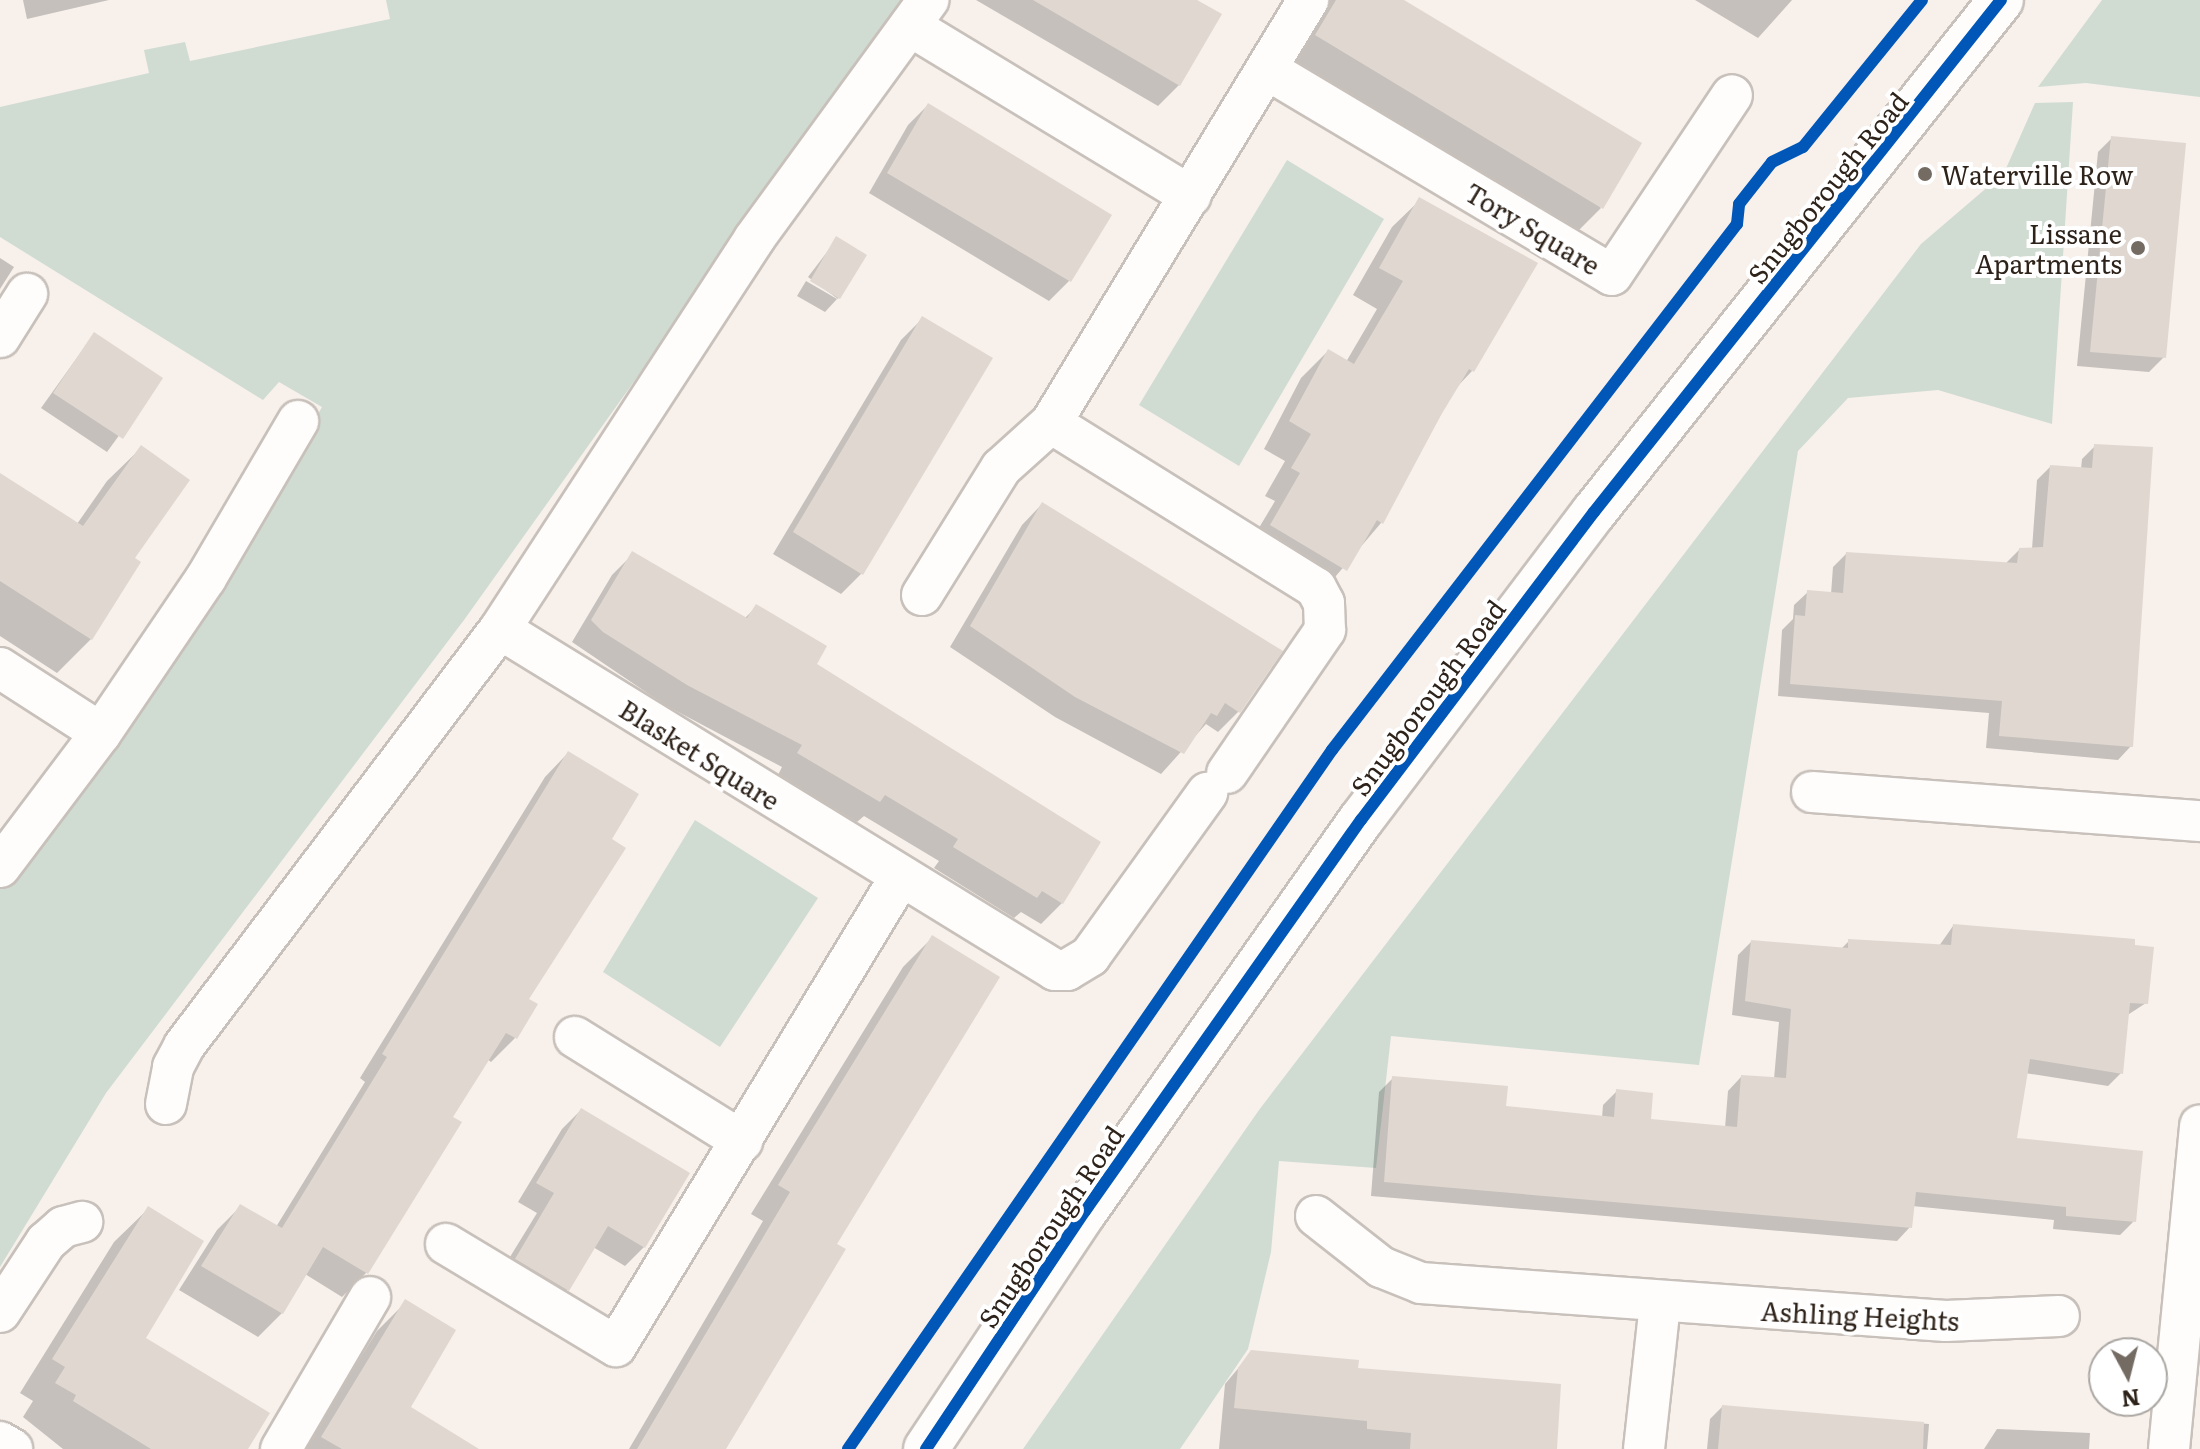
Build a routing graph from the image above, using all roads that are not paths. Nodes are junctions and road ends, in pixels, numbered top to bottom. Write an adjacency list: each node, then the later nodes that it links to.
1 (1308, 0): 4 (street)
2 (2001, 0): 33 (main road, Snugborough Road)
3 (919, 13): 6 (street); 12 (street)
4 (1268, 70): 5 (street, Tory Square); 6 (street)
5 (1732, 95)
6 (1191, 196): 10 (street)
7 (27, 294): 8 (street)
8 (0, 337)
9 (298, 421): 14 (street)
10 (1051, 423): 11 (street); 18 (street, Blasket Square)
11 (922, 595)
12 (500, 629): 18 (street, Blasket Square); 20 (street)
13 (0, 668): 14 (street)
14 (101, 733): 17 (street)
15 (1812, 792): 16 (street)
16 (2200, 821)
17 (0, 867)
18 (899, 879): 22 (street)
19 (575, 1037): 22 (street)
20 (166, 1104)
21 (2200, 1125): 35 (street)
22 (742, 1141): 25 (street)
23 (1316, 1216): 27 (street, Ashling Heights)
24 (82, 1222): 28 (street)
25 (446, 1244)
26 (370, 1297): 32 (street)
27 (1660, 1303): 29 (street, Ashling Heights); 34 (street)
28 (0, 1312)
29 (2059, 1316)
30 (0, 1442): 31 (street)
31 (12, 1449)
32 (281, 1449)
33 (926, 1449)
34 (1644, 1449)
35 (2169, 1449)

